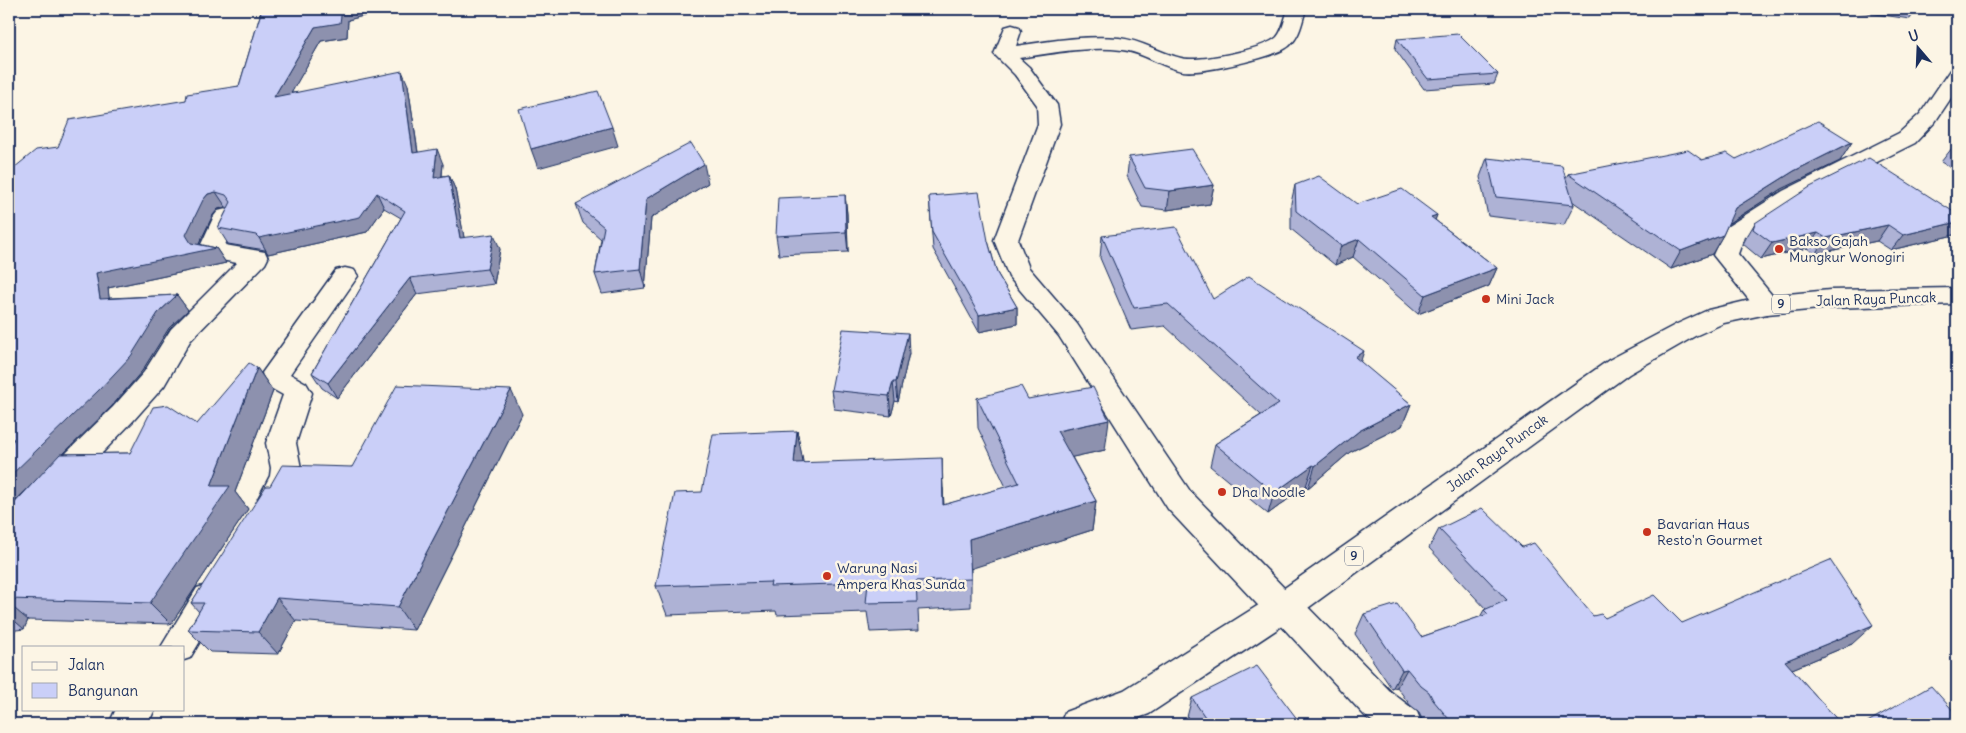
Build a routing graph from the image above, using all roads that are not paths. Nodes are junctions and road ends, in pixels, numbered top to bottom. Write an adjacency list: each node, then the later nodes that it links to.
1 (1297, 9): 10 (main road)
2 (1957, 74): 6 (main road)
3 (226, 216): 8 (main road)
4 (345, 276): 7 (main road)
5 (1957, 296): 6 (main road, Jalan Raya Puncak / 9)
6 (1767, 305): 10 (main road, Jalan Raya Puncak / 9)
7 (259, 521)
8 (9, 529)
9 (226, 572): 11 (main road)
10 (1284, 607): 14 (main road, Jalan Raya Puncak / 9); 15 (main road)
11 (179, 646)
12 (135, 710): 13 (main road)
13 (126, 724)
14 (1078, 724)
15 (1404, 724)

